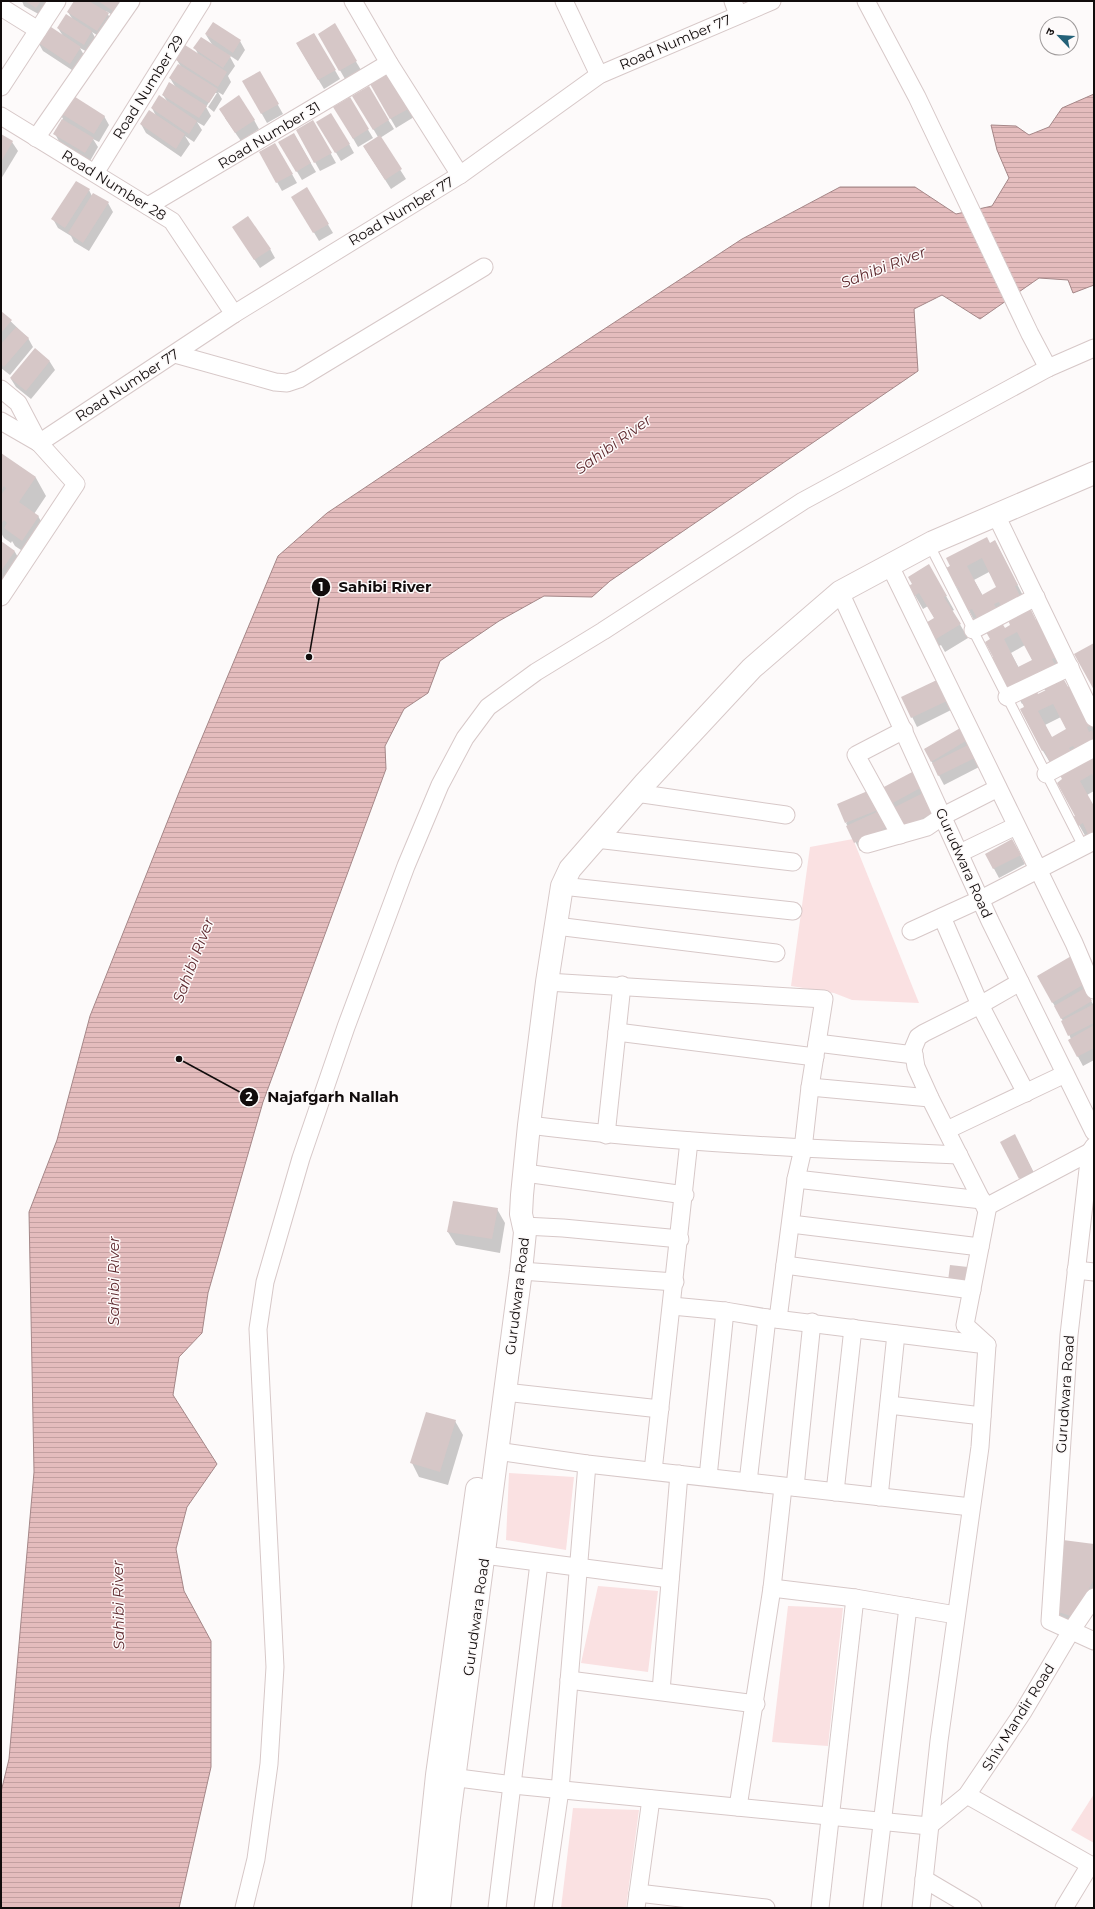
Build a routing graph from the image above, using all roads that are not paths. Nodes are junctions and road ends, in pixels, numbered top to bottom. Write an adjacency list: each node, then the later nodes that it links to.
1 (57, 1): 10 (street)
2 (131, 1): 15 (street)
3 (202, 1): 16 (street, Road Number 29)
4 (353, 1): 11 (street)
5 (564, 1): 12 (street)
6 (772, 1): 9 (street, Road Number 77)
7 (866, 1): 23 (street)
8 (1, 6): 10 (street)
9 (736, 8): 12 (street, Road Number 77)
10 (38, 30): 13 (street)
11 (389, 63): 17 (street); 18 (street, Road Number 31)
12 (599, 75): 17 (street, Road Number 77)
13 (1, 87)
14 (1, 116): 15 (street, Road Number 28)
15 (36, 138): 16 (street, Road Number 28)
16 (95, 173): 18 (street, Road Number 28)
17 (460, 175): 20 (street, Road Number 77)
18 (148, 206): 20 (street, Road Number 28)
19 (484, 267): 22 (street)
20 (234, 314): 22 (street, Road Number 77)
21 (1094, 348): 23 (street)
22 (175, 354): 26 (street, Road Number 77)
23 (1048, 368): 142 (street)
24 (1, 389): 26 (street)
25 (1, 421): 26 (street)
26 (39, 443): 32 (street)
27 (1094, 473): 28 (street)
28 (996, 515): 29 (street); 33 (street)
29 (929, 544): 30 (street); 34 (lane)
30 (890, 566): 31 (street); 41 (street)
31 (840, 592): 38 (street, Gurudwara Road); 42 (street)
32 (1, 597)
33 (1036, 597): 34 (street); 35 (street)
34 (972, 630): 36 (lane)
35 (1070, 667): 36 (street); 37 (street)
36 (1007, 697): 40 (lane)
37 (1094, 718)
38 (904, 730): 44 (street, Gurudwara Road); 46 (street)
39 (1094, 748): 40 (street)
40 (1046, 774): 49 (lane)
41 (998, 788): 44 (street); 45 (street)
42 (636, 793): 43 (street); 47 (street)
43 (786, 815)
44 (943, 816): 46 (street); 50 (street, Gurudwara Road)
45 (1016, 826): 50 (street); 52 (street)
46 (900, 835): 48 (street)
47 (596, 839): 51 (street); 53 (street)
48 (867, 844)
49 (1089, 844): 52 (street)
50 (960, 853): 54 (street, Gurudwara Road)
51 (793, 862)
52 (1038, 869): 54 (street); 63 (street)
53 (562, 886): 55 (street); 57 (street)
54 (981, 899): 56 (street); 61 (street, Gurudwara Road)
55 (793, 911)
56 (942, 917): 58 (street); 64 (street)
57 (556, 926): 59 (street); 60 (street)
58 (911, 931)
59 (776, 953)
60 (548, 982): 62 (street); 72 (street)
61 (1020, 982): 64 (street); 68 (street, Gurudwara Road)
62 (622, 985): 65 (street); 66 (street)
63 (1094, 990)
64 (980, 1005): 67 (street); 70 (street)
65 (617, 1032): 66 (street); 75 (street)
66 (816, 1050): 67 (street); 69 (street)
67 (914, 1055): 71 (street)
68 (1065, 1074): 70 (street); 74 (street, Gurudwara Road)
69 (810, 1087): 71 (street); 77 (street)
70 (1026, 1093): 73 (street)
71 (930, 1098): 73 (street)
72 (529, 1125): 75 (street); 80 (street)
73 (947, 1130): 79 (street)
74 (1094, 1132)
75 (606, 1135): 76 (street)
76 (690, 1141): 77 (street); 82 (street)
77 (803, 1149): 79 (street); 81 (street)
78 (1092, 1149): 83 (street); 89 (street, Gurudwara Road)
79 (959, 1155): 83 (street)
80 (525, 1173): 82 (street); 84 (street)
81 (796, 1179): 83 (street); 85 (street)
82 (685, 1196): 86 (street)
83 (984, 1204): 87 (street)
84 (523, 1220): 86 (street); 90 (street, Gurudwara Road); 129 (street, Gurudwara Road)
85 (790, 1224): 87 (street); 88 (street)
86 (680, 1239): 92 (street)
87 (980, 1247): 93 (street)
88 (785, 1265): 93 (street); 96 (street)
89 (1076, 1270): 91 (street); 124 (street, Gurudwara Road)
90 (521, 1271): 92 (street); 101 (street, Gurudwara Road)
91 (1094, 1272)
92 (675, 1282): 94 (street)
93 (972, 1290): 100 (street)
94 (672, 1306): 95 (street); 103 (street)
95 (725, 1311): 96 (street); 109 (street)
96 (772, 1318): 97 (street); 110 (street)
97 (812, 1322): 98 (street); 111 (street)
98 (853, 1328): 99 (street); 112 (street)
99 (896, 1334): 100 (street); 102 (street)
100 (987, 1345): 104 (street)
101 (505, 1392): 103 (street); 105 (street, Gurudwara Road)
102 (889, 1405): 104 (street); 113 (street)
103 (660, 1409): 107 (street)
104 (982, 1416): 114 (street)
105 (497, 1451): 106 (street); 115 (street, Gurudwara Road)
106 (586, 1464): 107 (street); 117 (street)
107 (653, 1471): 108 (street)
108 (679, 1474): 109 (street); 118 (street)
109 (708, 1477): 110 (street)
110 (748, 1482): 111 (street)
111 (789, 1487): 112 (street); 119 (street)
112 (835, 1492): 113 (street)
113 (880, 1497): 114 (street)
114 (971, 1507): 123 (street)
115 (484, 1555): 116 (street); 129 (street, Gurudwara Road)
116 (539, 1563): 117 (street); 130 (street)
117 (578, 1568): 118 (street); 126 (street)
118 (670, 1578): 127 (street)
119 (772, 1588): 121 (street); 128 (street)
120 (1094, 1597): 124 (street, Shiv Mandir Road)
121 (855, 1598): 122 (street); 135 (street)
122 (908, 1607): 123 (street); 136 (street)
123 (956, 1615): 137 (street)
124 (1071, 1631): 125 (street); 132 (street, Shiv Mandir Road)
125 (1094, 1641)
126 (569, 1680): 127 (street); 131 (street)
127 (661, 1692): 128 (street)
128 (756, 1704): 134 (street)
129 (446, 1776): 130 (street); 143 (street, Gurudwara Road); 144 (street, Gurudwara Road)
130 (513, 1785): 131 (street); 145 (street)
131 (560, 1790): 133 (street); 146 (street)
132 (968, 1795): 137 (street, Shiv Mandir Road); 138 (street)
133 (651, 1799): 134 (street); 140 (street)
134 (738, 1807): 135 (street)
135 (830, 1816): 136 (street); 148 (street)
136 (881, 1821): 137 (street); 149 (street)
137 (929, 1826): 139 (street)
138 (1092, 1866): 152 (street)
139 (924, 1879): 150 (street); 151 (street)
140 (637, 1901): 141 (street)
141 (728, 1906): 147 (street)
142 (244, 1908)
143 (423, 1908)
144 (439, 1908)
145 (497, 1908)
146 (543, 1908)
147 (766, 1908)
148 (820, 1908)
149 (872, 1908)
150 (921, 1908)
151 (973, 1908)
152 (1064, 1908)

